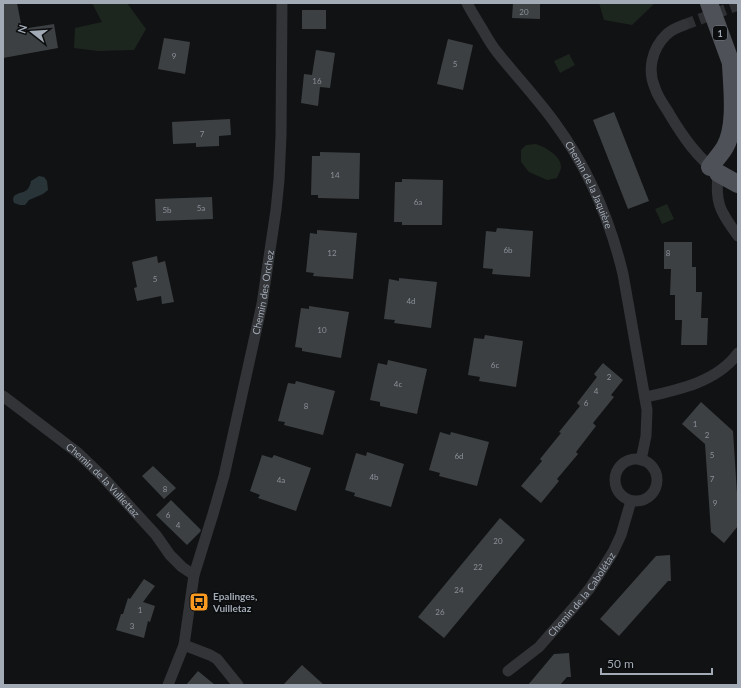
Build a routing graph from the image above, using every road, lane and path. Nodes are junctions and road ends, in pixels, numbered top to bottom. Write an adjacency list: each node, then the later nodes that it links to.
1 (282, 3): 15 (street, Chemin des Orchez)
2 (467, 3): 12 (street, Chemin de la Jaquière)
3 (710, 3): 5 (main road, 1)
4 (684, 24): 7 (street)
5 (731, 64): 6 (main road, 1); 7 (main road)
6 (738, 81)
7 (714, 170): 8 (main road); 9 (street)
8 (738, 184)
9 (738, 236)
10 (738, 353): 12 (street)
11 (3, 396): 15 (street, Chemin de la Vulliettaz)
12 (645, 397): 13 (street, Chemin de la Jaquière)
13 (641, 460): 14 (street); 14 (street)
14 (631, 501): 17 (street, Chemin de la Cabolétaz)
15 (194, 575): 16 (street, Chemin des Orchez)
16 (184, 645): 18 (street, Chemin des Orchez); 19 (street)
17 (508, 671)
18 (168, 685)
19 (238, 685)

